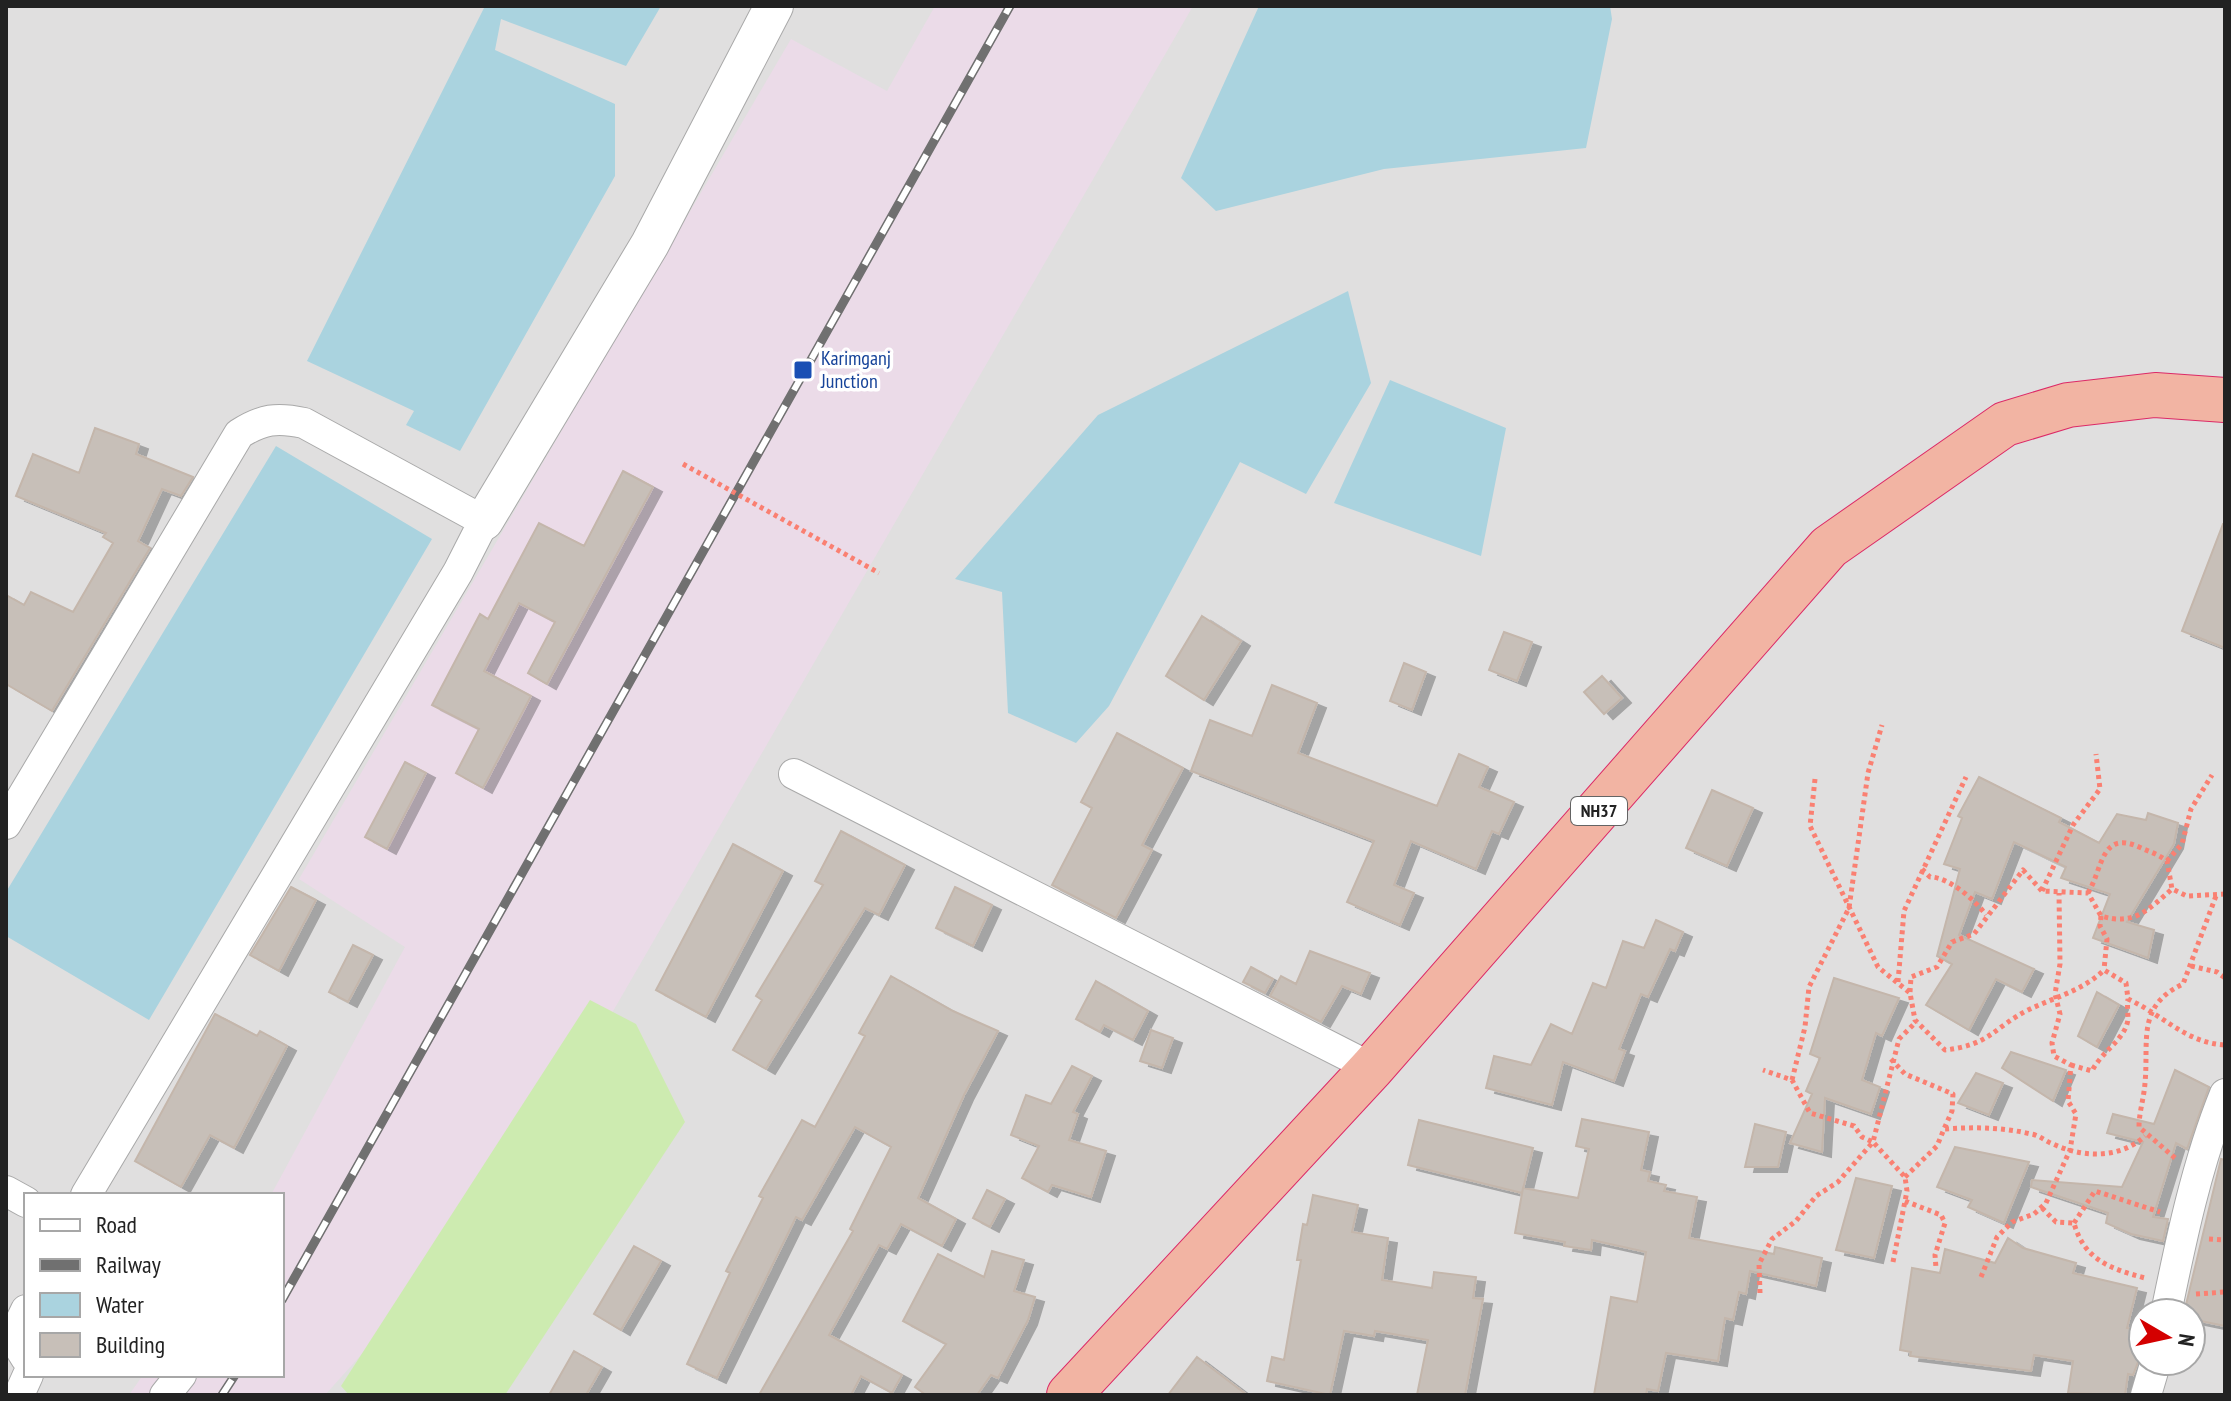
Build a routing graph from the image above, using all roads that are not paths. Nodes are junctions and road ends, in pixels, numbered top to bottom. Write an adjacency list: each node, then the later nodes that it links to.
1 (774, 6): 3 (street)
2 (2225, 400): 6 (highway, NH37)
3 (484, 521): 5 (street); 9 (street)
4 (794, 774): 6 (street)
5 (6, 824)
6 (1372, 1068): 16 (highway, NH37)
7 (2225, 1094): 11 (street)
8 (6, 1191): 10 (street)
9 (87, 1193)
10 (24, 1201)
11 (2169, 1297)
12 (24, 1314): 13 (street)
13 (24, 1355)
14 (179, 1377): 15 (street)
15 (165, 1395)
16 (1069, 1395)

